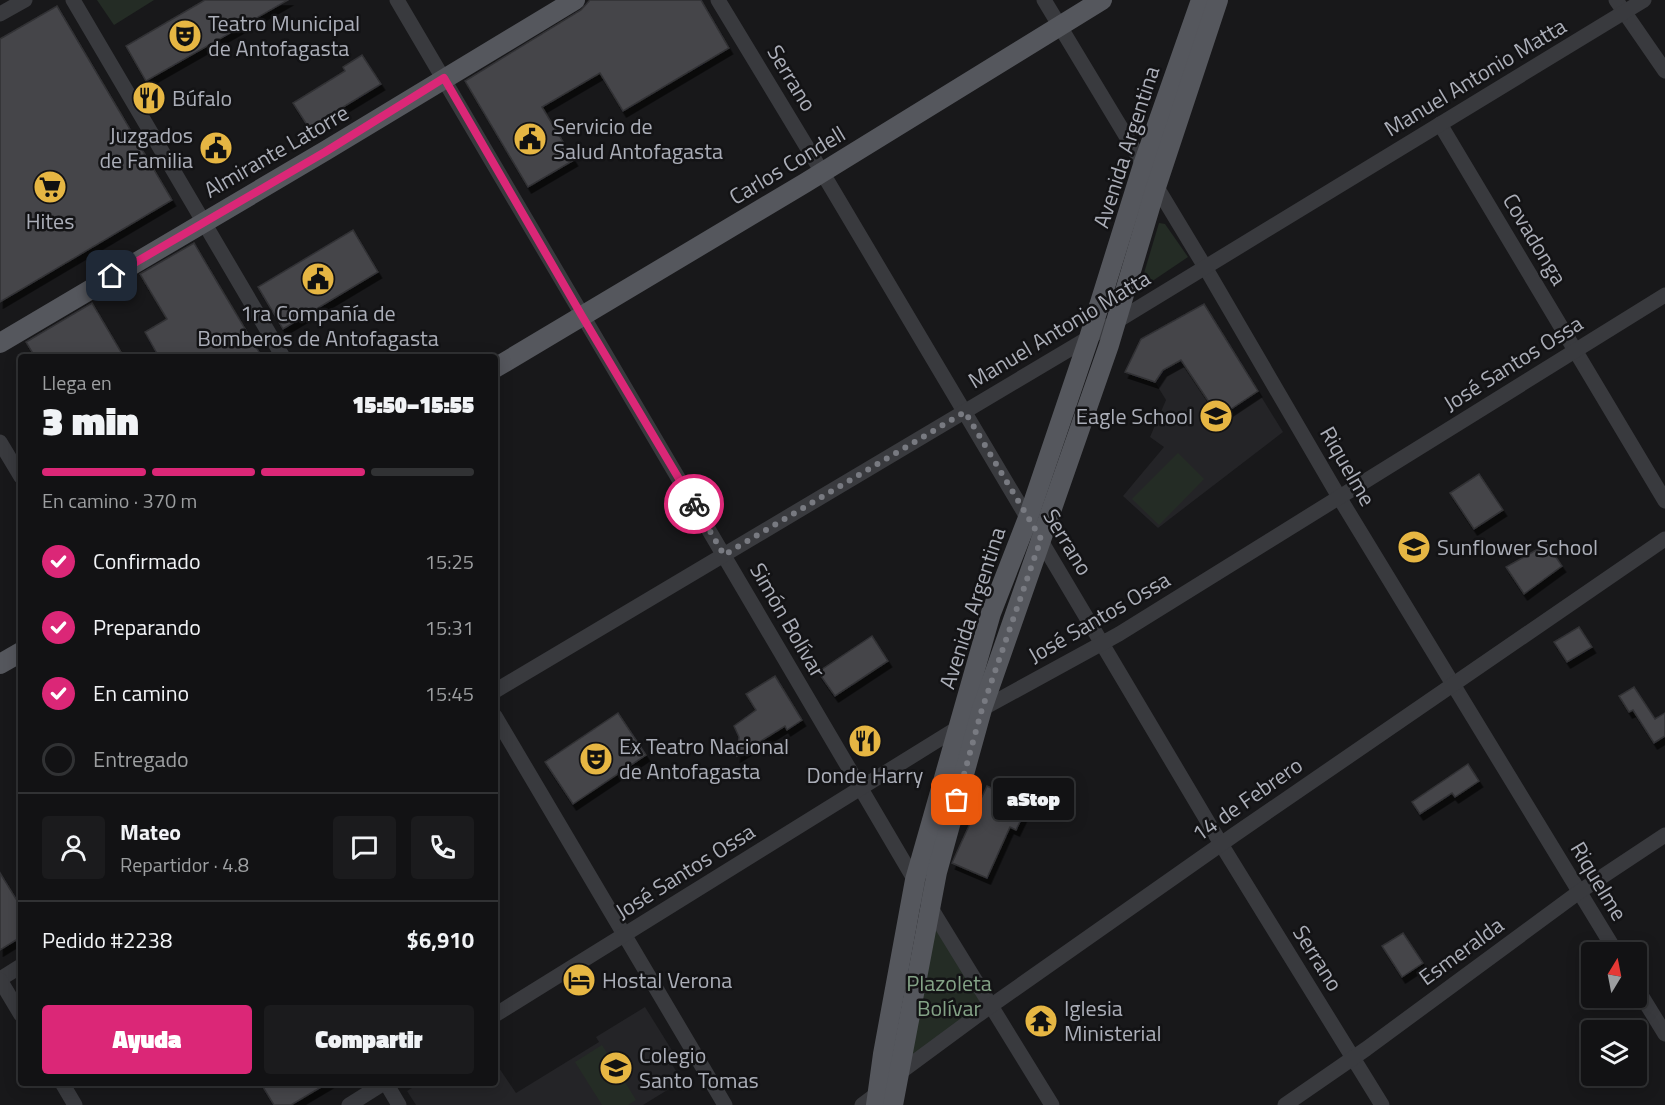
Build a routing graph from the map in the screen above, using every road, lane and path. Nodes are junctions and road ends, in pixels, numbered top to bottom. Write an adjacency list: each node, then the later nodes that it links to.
1 (25, 0): 12 (street)
2 (73, 0): 20 (street)
3 (397, 0): 15 (street, Simón Bolívar)
4 (575, 0): 15 (main road, Almirante Latorre)
5 (718, 0): 18 (street, Serrano)
6 (1044, 0): 13 (street, Riquelme)
7 (1102, 0): 13 (main road, Carlos Condell)
8 (1201, 0): 17 (main road, Avenida Argentina)
9 (1218, 0): 19 (main road, Avenida Argentina)
10 (1644, 0): 11 (street, Manuel Antonio Matta)
11 (1620, 6): 14 (street); 16 (street, Manuel Antonio Matta)
12 (0, 14)
13 (1059, 26): 17 (street, Riquelme); 18 (main road, Carlos Condell)
14 (1665, 71)
15 (444, 78): 20 (main road, Almirante Latorre); 23 (street, Simón Bolívar)
16 (1440, 124): 21 (street, Manuel Antonio Matta); 27 (street, Covadonga)
17 (1143, 165): 19 (street, Riquelme); 25 (main road, Avenida Argentina)
18 (822, 172): 23 (main road, Carlos Condell); 30 (street, Serrano)
19 (1156, 186): 21 (street, Riquelme); 24 (main road, Avenida Argentina)
20 (204, 222): 26 (main road, Almirante Latorre); 28 (street)
21 (1205, 267): 24 (street, Manuel Antonio Matta); 33 (street, Riquelme)
22 (1665, 295): 27 (street, José Santos Ossa)
23 (582, 316): 29 (main road, Carlos Condell); 38 (street, Simón Bolívar)
24 (1117, 321): 25 (street, Manuel Antonio Matta); 36 (main road, Avenida Argentina)
25 (1089, 338): 30 (street, Manuel Antonio Matta); 35 (main road, Avenida Argentina)
26 (0, 343)
27 (1575, 351): 33 (street, José Santos Ossa); 34 (street, Covadonga)
28 (281, 354)
29 (498, 366)
30 (965, 412): 35 (street, Serrano); 38 (street, Manuel Antonio Matta)
31 (0, 442): 32 (street)
32 (18, 472)
33 (1339, 497): 39 (street, José Santos Ossa); 42 (street, Riquelme)
34 (1665, 501)
35 (1028, 518): 36 (street, Serrano); 46 (main road, Avenida Argentina)
36 (1041, 539): 39 (street, Serrano); 44 (main road, Avenida Argentina)
37 (1665, 539): 42 (street, 14 de Febrero)
38 (724, 555): 43 (street, Manuel Antonio Matta); 47 (street, Simón Bolívar)
39 (1102, 644): 44 (street, José Santos Ossa); 49 (street, Serrano)
40 (18, 654): 41 (main road)
41 (0, 664)
42 (1453, 684): 49 (street, 14 de Febrero); 51 (street, Riquelme)
43 (498, 689)
44 (982, 709): 46 (street, José Santos Ossa); 52 (main road, Avenida Argentina)
45 (498, 721): 53 (street)
46 (960, 727): 47 (street, José Santos Ossa); 50 (main road, Avenida Argentina)
47 (861, 788): 50 (street, Simón Bolívar); 53 (street, José Santos Ossa)
48 (1665, 835): 51 (street, Esmeralda)
49 (1221, 844): 58 (street, 14 de Febrero); 62 (street, Serrano)
50 (915, 880): 52 (street, Simón Bolívar); 67 (main road, Avenida Argentina)
51 (1579, 892): 54 (street, Riquelme); 62 (street, Esmeralda)
52 (930, 905): 58 (street, Simón Bolívar); 63 (main road, Avenida Argentina)
53 (624, 935): 60 (street, José Santos Ossa); 71 (street)
54 (1610, 942)
55 (18, 968): 56 (street)
56 (0, 979): 59 (street)
57 (1647, 1005): 61 (street)
58 (990, 1007): 63 (street, 14 de Febrero); 73 (street, Simón Bolívar)
59 (18, 1010)
60 (498, 1012)
61 (1665, 1034)
62 (1353, 1057): 74 (street, Esmeralda); 75 (street, Serrano)
63 (898, 1074): 67 (main road, Avenida Argentina)
64 (64, 1086): 68 (street)
65 (380, 1086): 69 (street)
66 (387, 1086): 70 (street)
67 (882, 1101): 72 (street)
68 (75, 1105)
69 (349, 1105)
70 (399, 1105)
71 (724, 1105)
72 (862, 1105)
73 (1052, 1105)
74 (1285, 1105)
75 (1382, 1105)

